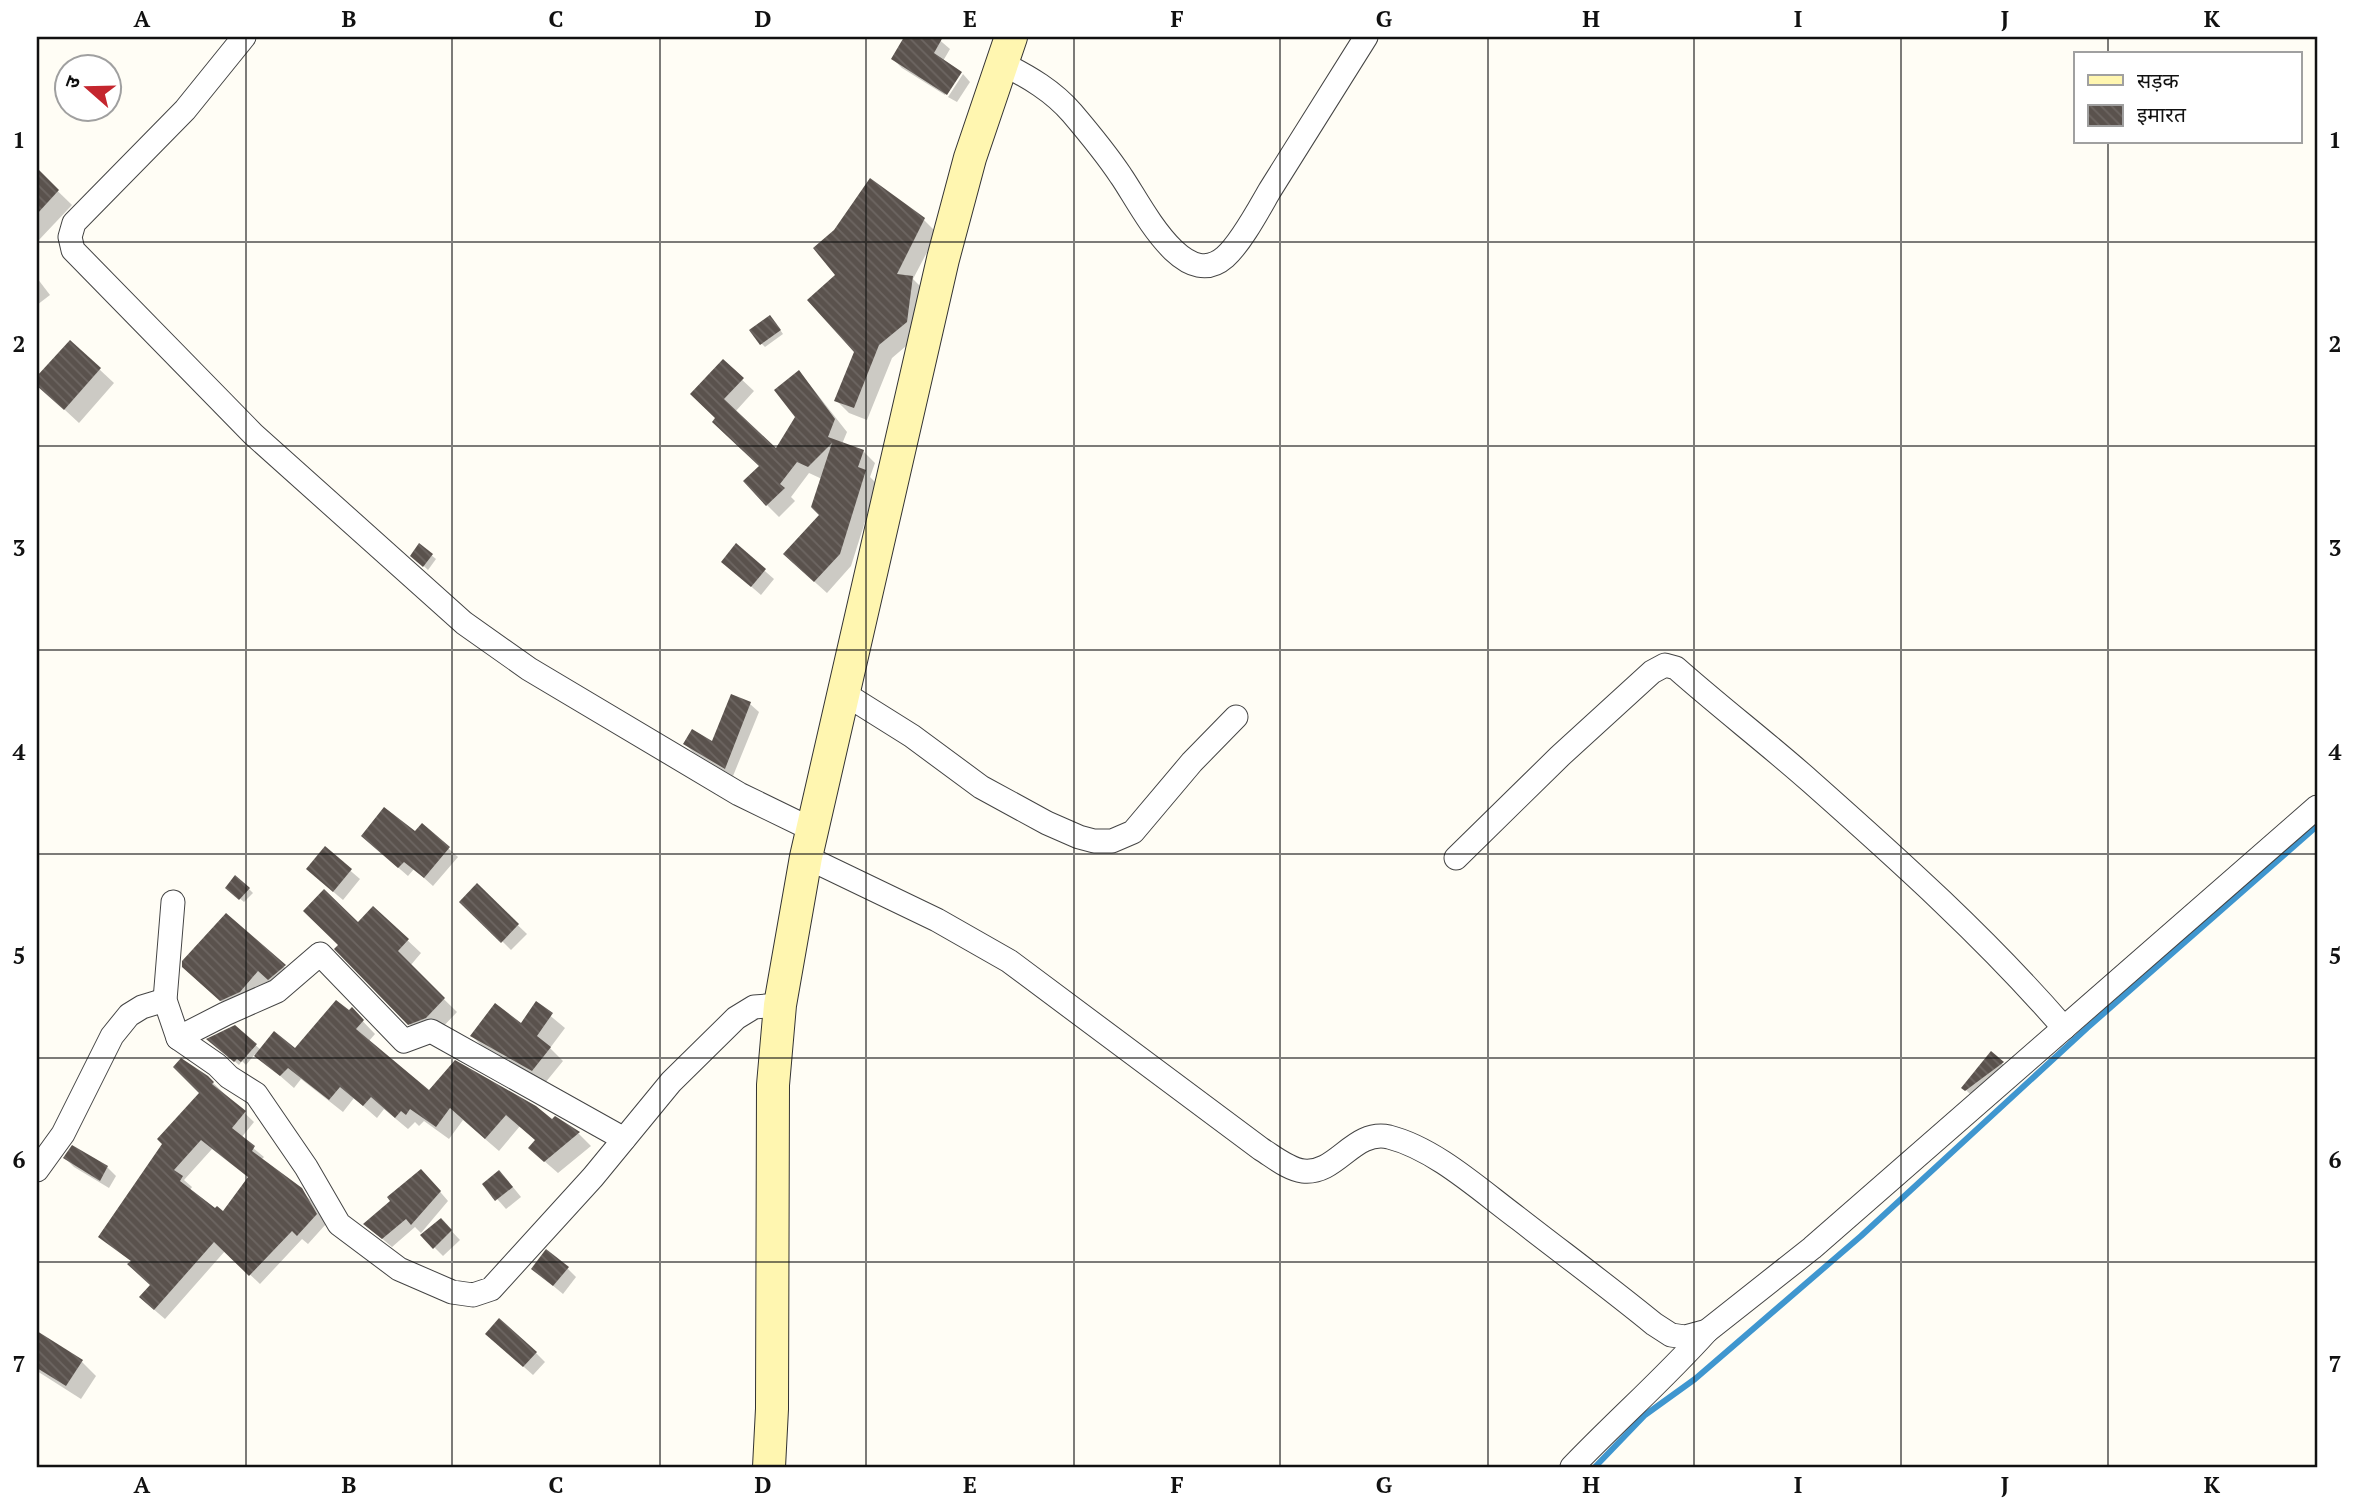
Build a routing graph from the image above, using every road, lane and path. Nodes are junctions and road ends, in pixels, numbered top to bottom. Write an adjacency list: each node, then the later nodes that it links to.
1 (244, 37): 7 (street)
2 (1366, 37): 3 (street)
3 (1007, 50): 4 (main road)
4 (845, 694): 5 (street); 7 (main road)
5 (1236, 717)
6 (2317, 807): 12 (street)
7 (810, 843): 11 (main road); 16 (street)
8 (1456, 858): 12 (street)
9 (173, 902): 10 (street)
10 (165, 1000): 13 (street); 15 (street)
11 (780, 1005): 14 (street); 17 (main road)
12 (2064, 1028): 16 (street)
13 (178, 1038): 14 (street); 14 (street)
14 (624, 1139)
15 (37, 1170)
16 (1707, 1331): 18 (street)
17 (769, 1467)
18 (1572, 1467)

